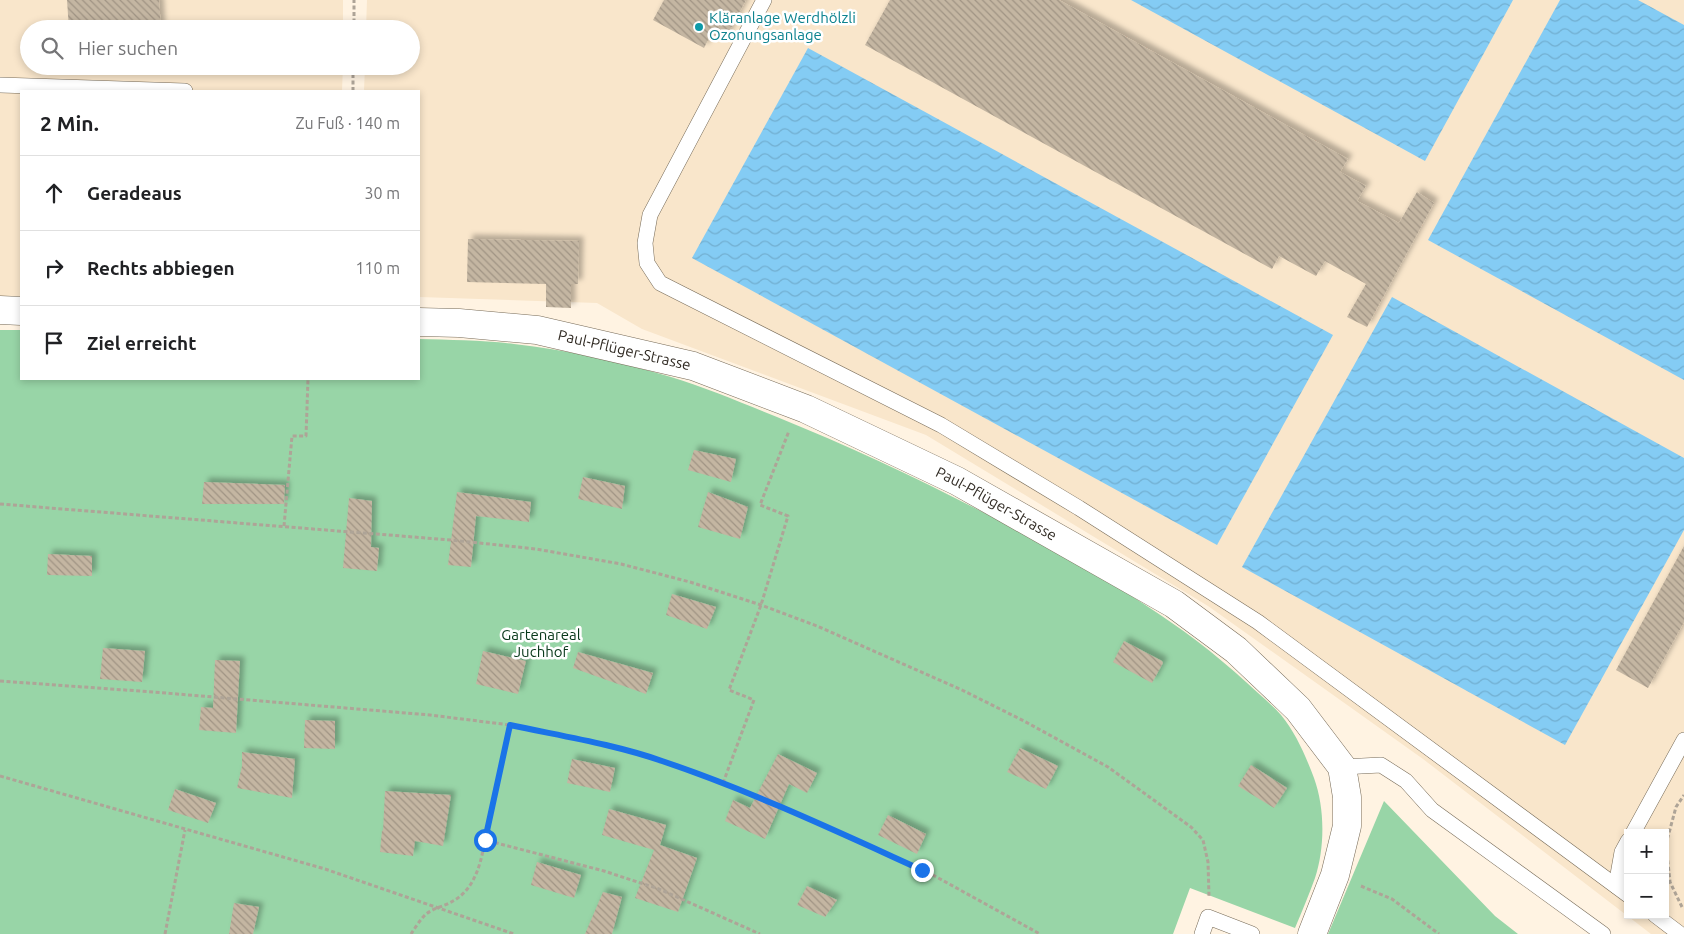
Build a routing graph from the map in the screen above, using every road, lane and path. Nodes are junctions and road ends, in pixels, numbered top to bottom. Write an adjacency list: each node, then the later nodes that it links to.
1 (354, 0): 3 (path)
2 (764, 0): 28 (lane)
3 (354, 20)
4 (353, 75): 7 (path)
5 (0, 85): 6 (lane)
6 (154, 90)
7 (352, 90)
8 (0, 310): 9 (street)
9 (20, 311)
10 (420, 322): 19 (street, Paul-Pflüger-Strasse)
11 (308, 380): 14 (path)
12 (790, 429): 15 (path)
13 (0, 504): 14 (path)
14 (284, 526): 15 (path)
15 (761, 605): 21 (path); 31 (path)
16 (0, 681): 17 (path)
17 (510, 725): 21 (path); 25 (path)
18 (1684, 740): 23 (lane)
19 (1342, 767): 27 (street, Paul-Pflüger-Strasse); 42 (lane)
20 (0, 776): 24 (path)
21 (723, 783): 37 (path)
22 (1684, 795): 30 (path)
23 (1634, 829)
24 (185, 830): 29 (path); 33 (path)
25 (485, 840): 29 (path); 36 (path)
26 (1624, 848): 28 (lane)
27 (1335, 875): 40 (street, Paul-Pflüger-Strasse); 41 (path)
28 (1622, 891)
29 (438, 908): 34 (path); 35 (path)
30 (1684, 912)
31 (1208, 917): 38 (lane); 39 (lane)
32 (1660, 919): 43 (lane)
33 (165, 934)
34 (411, 934)
35 (514, 934)
36 (760, 934)
37 (1040, 934)
38 (1202, 934)
39 (1252, 934)
40 (1312, 934)
41 (1440, 934)
42 (1603, 934)
43 (1680, 934)

